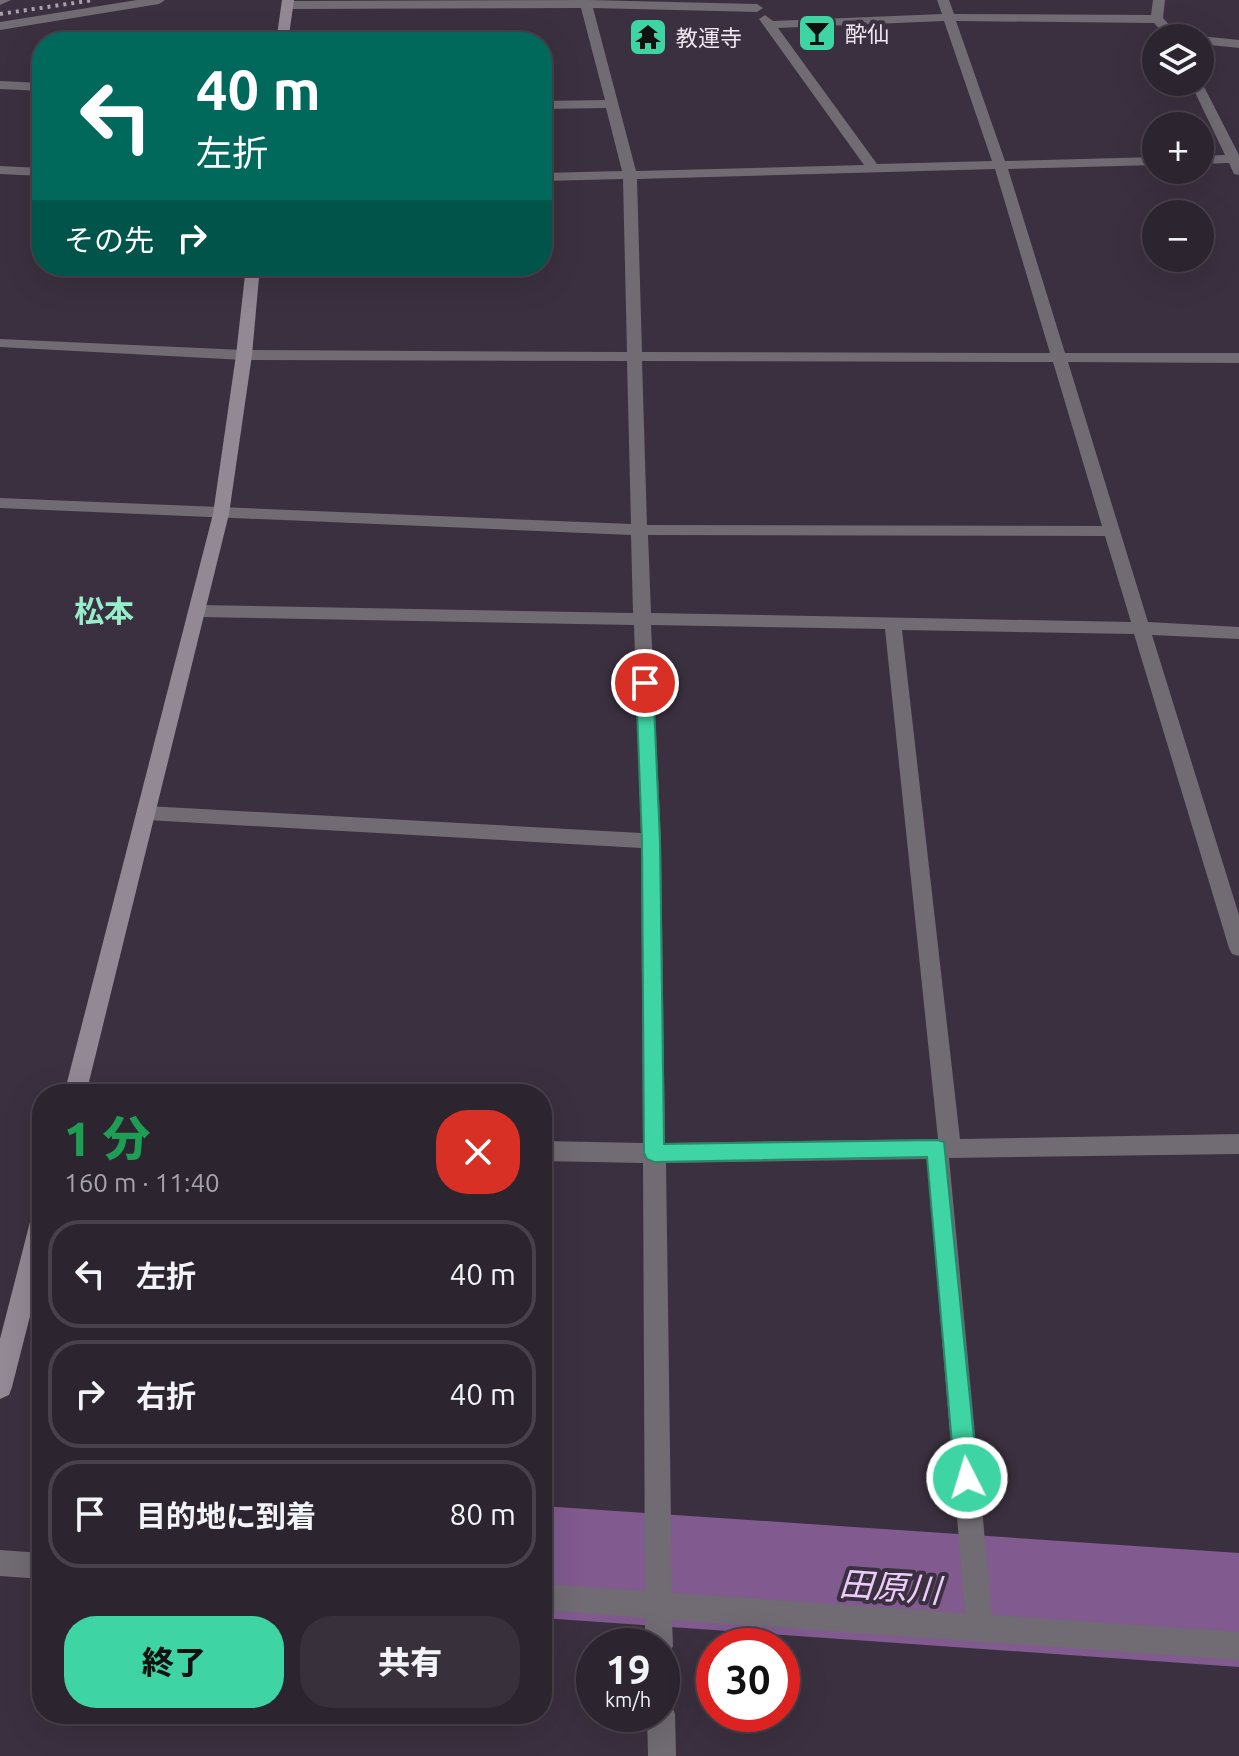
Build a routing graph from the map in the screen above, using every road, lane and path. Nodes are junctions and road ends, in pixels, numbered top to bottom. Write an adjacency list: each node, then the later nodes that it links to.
1 (159, 0): 12 (street)
2 (943, 0): 8 (street)
3 (1159, 0): 9 (street)
4 (637, 2): 6 (street); 7 (street)
5 (287, 3): 6 (street); 13 (street)
6 (586, 3): 19 (street)
7 (754, 4): 11 (street)
8 (947, 17): 9 (street); 11 (street); 24 (street)
9 (1157, 19): 10 (street)
10 (1162, 24)
11 (769, 25): 25 (street)
12 (1, 28)
13 (283, 32)
14 (1214, 41): 15 (street)
15 (1239, 44)
16 (0, 85): 17 (street)
17 (32, 87)
18 (1203, 96): 23 (street)
19 (611, 104): 20 (street); 28 (street)
20 (552, 105)
21 (1142, 161): 24 (street)
22 (1214, 161): 23 (street)
23 (1237, 163)
24 (1000, 165): 25 (street); 34 (street)
25 (873, 168): 28 (street)
26 (0, 170): 27 (street)
27 (32, 172)
28 (630, 175): 29 (street); 33 (street)
29 (552, 177)
30 (252, 276): 32 (street)
31 (0, 343): 32 (street)
32 (244, 355): 33 (street); 37 (street)
33 (633, 358): 34 (street); 38 (street)
34 (1059, 358): 35 (street); 39 (street)
35 (1239, 358)
36 (0, 503): 37 (street)
37 (221, 514): 38 (street); 40 (street)
38 (639, 530): 39 (street); 41 (street)
39 (1112, 531): 43 (street)
40 (199, 611): 41 (street); 45 (street)
41 (642, 619): 42 (street); 46 (street)
42 (893, 625): 43 (street); 50 (street)
43 (1141, 628): 44 (street); 47 (street)
44 (1239, 633)
45 (147, 813): 46 (street); 48 (street)
46 (651, 841): 52 (street)
47 (1239, 948)
48 (78, 1084)
49 (1239, 1144): 50 (street)
50 (943, 1148): 52 (street); 59 (street)
51 (552, 1151): 52 (street)
52 (654, 1153): 58 (street)
53 (32, 1261): 54 (street)
54 (0, 1387)
55 (0, 1563): 56 (street)
56 (32, 1565)
57 (552, 1598): 58 (street)
58 (658, 1604): 59 (street); 60 (street)
59 (980, 1627): 61 (street)
60 (659, 1628)
61 (1239, 1646)
62 (661, 1732): 63 (street)
63 (662, 1756)

